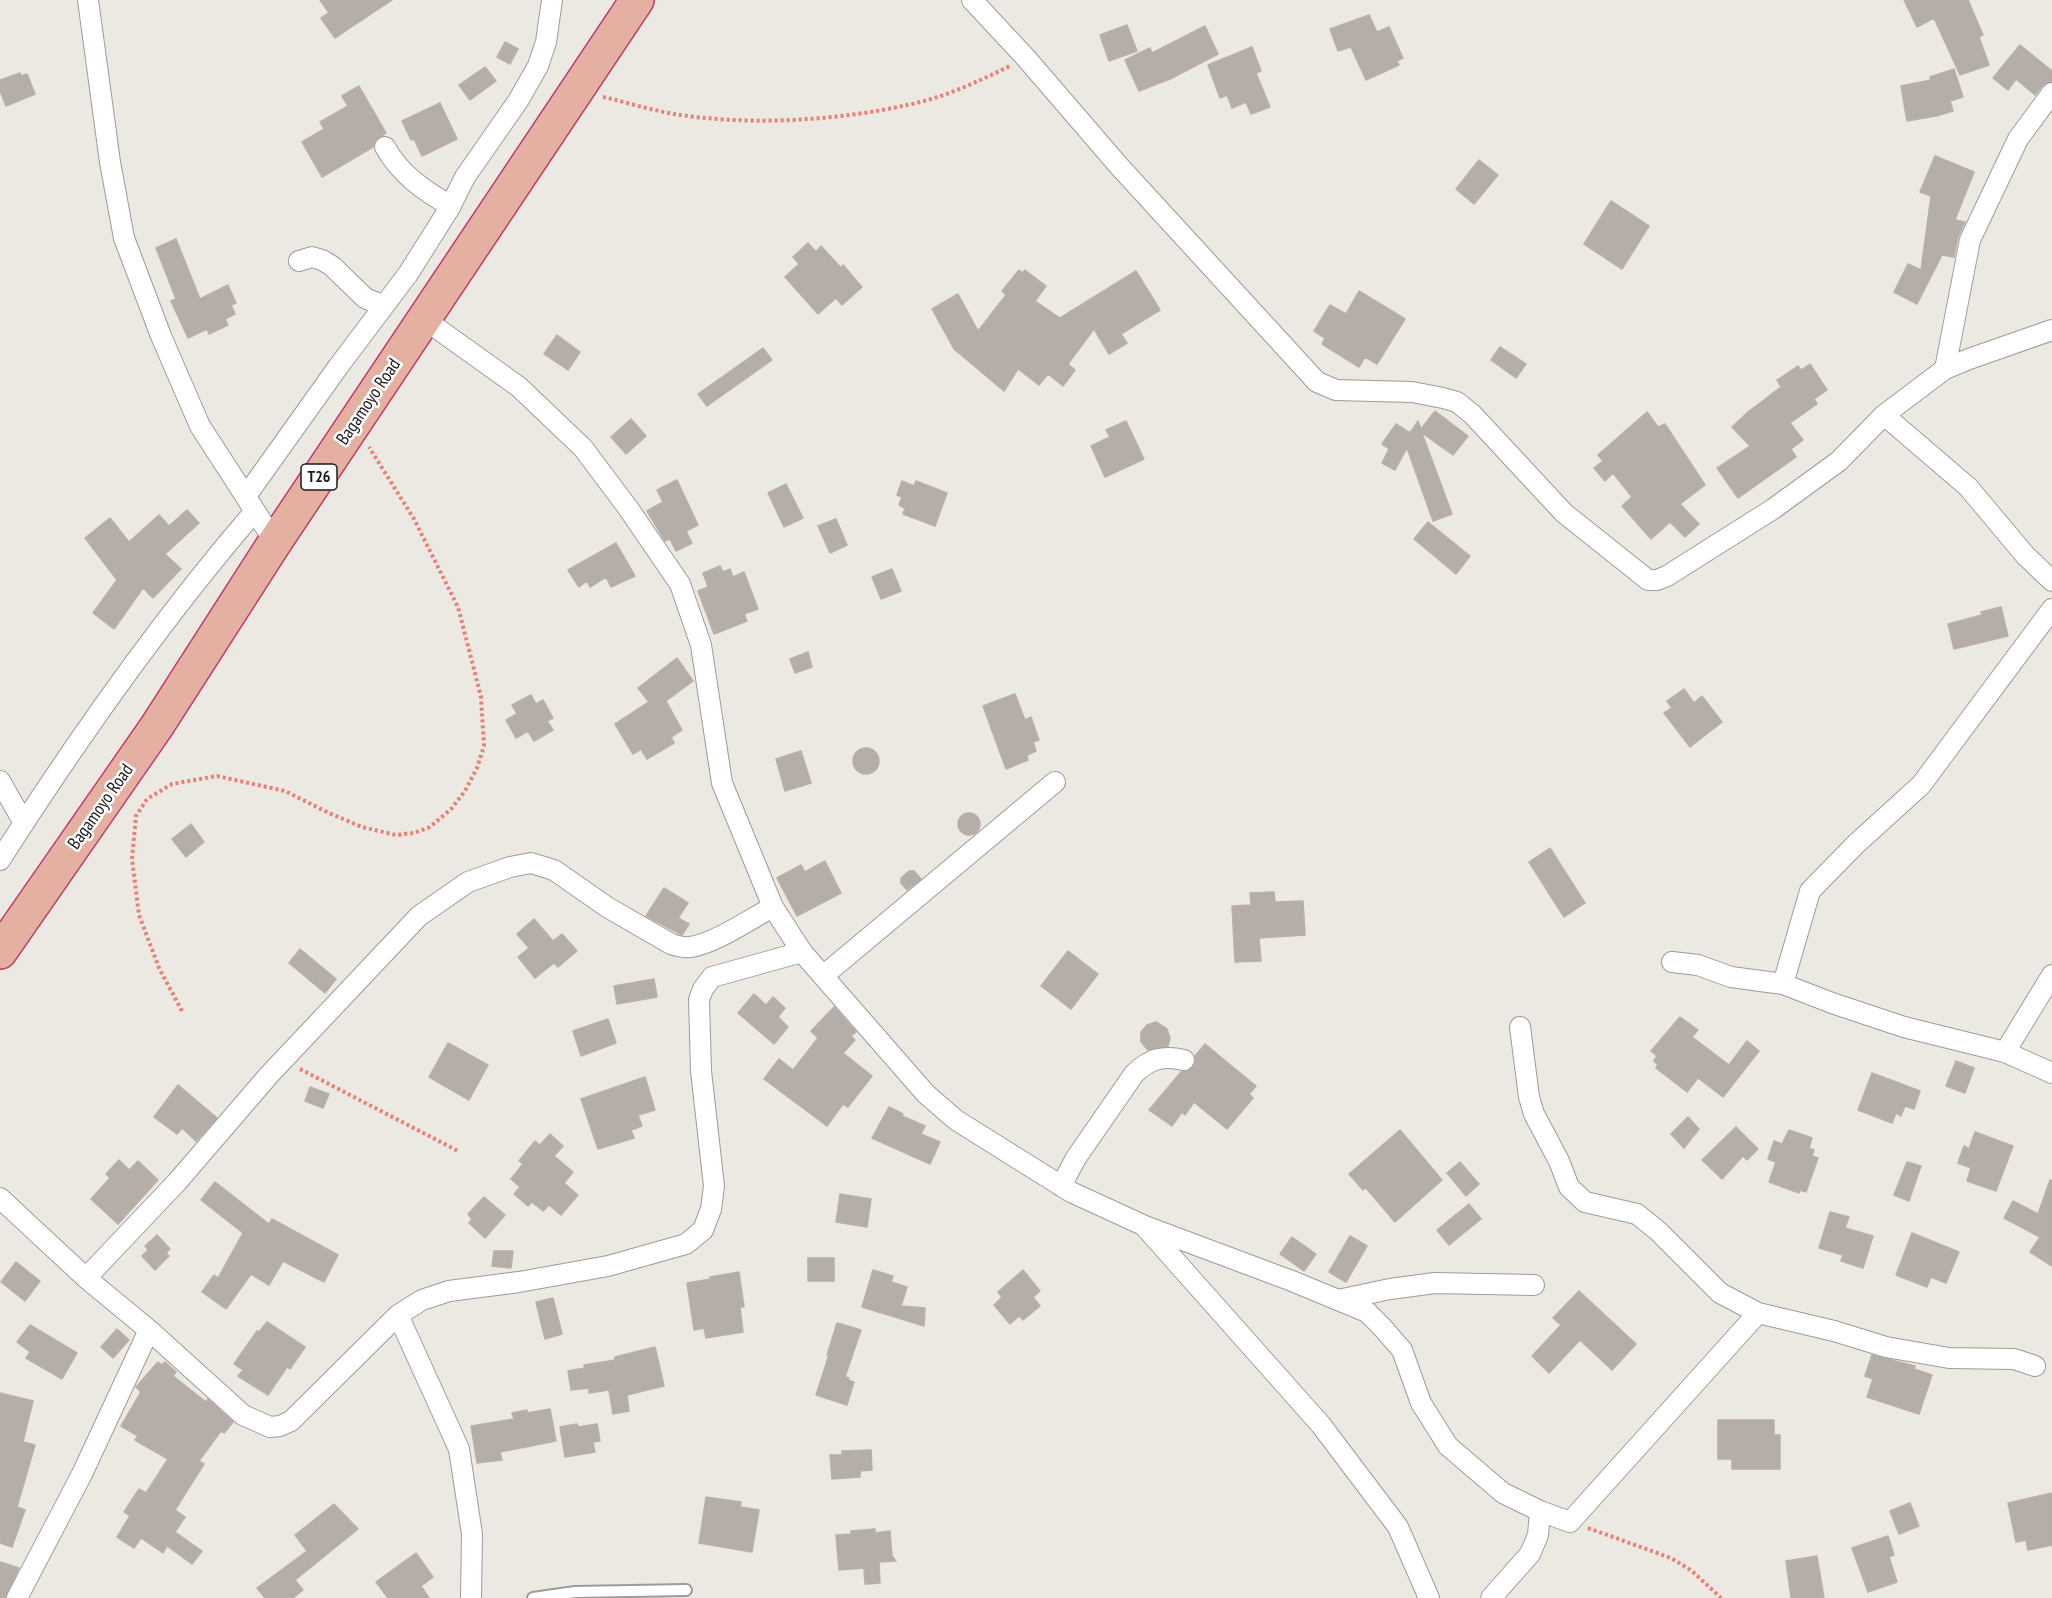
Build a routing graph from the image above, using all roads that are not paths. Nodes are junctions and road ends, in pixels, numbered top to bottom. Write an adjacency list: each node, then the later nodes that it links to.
1 (88, 0): 14 (street)
2 (552, 0): 7 (street)
3 (637, 0): 10 (highway, Bagamoyo Road / T26)
4 (972, 0): 13 (street)
5 (2052, 93): 12 (street)
6 (385, 147): 7 (street)
7 (451, 206): 9 (street)
8 (299, 261): 9 (street)
9 (384, 306): 14 (street)
10 (424, 319): 15 (highway, Bagamoyo Road / T26); 22 (street)
11 (2052, 330): 12 (street)
12 (1945, 369): 13 (street)
13 (1884, 415): 16 (street)
14 (250, 503): 15 (street); 20 (street)
15 (275, 542): 23 (highway, Bagamoyo Road / T26)
16 (2052, 581)
17 (2052, 609): 28 (street)
18 (0, 781): 20 (street)
19 (1055, 782): 27 (street)
20 (24, 823): 21 (street)
21 (0, 860)
22 (773, 907): 24 (street); 36 (street)
23 (0, 952)
24 (802, 952): 27 (street); 40 (street)
25 (1672, 962): 28 (street)
26 (2052, 975): 30 (street)
27 (822, 976): 33 (street)
28 (1784, 984): 30 (street)
29 (1520, 1027): 39 (street)
30 (2005, 1052): 32 (street)
31 (1184, 1060): 33 (street)
32 (2052, 1073)
33 (1061, 1186): 35 (street)
34 (0, 1198): 36 (street)
35 (1144, 1226): 38 (street); 48 (street)
36 (86, 1278): 41 (street)
37 (1534, 1285): 38 (street)
38 (1338, 1300): 43 (street)
39 (1758, 1313): 42 (street); 43 (street)
40 (398, 1315): 41 (street); 46 (street)
41 (149, 1330): 45 (street)
42 (2035, 1366)
43 (1540, 1511): 49 (street)
44 (686, 1590): 47 (lane)
45 (17, 1598)
46 (471, 1598)
47 (533, 1598)
48 (1429, 1598)
49 (1491, 1598)

